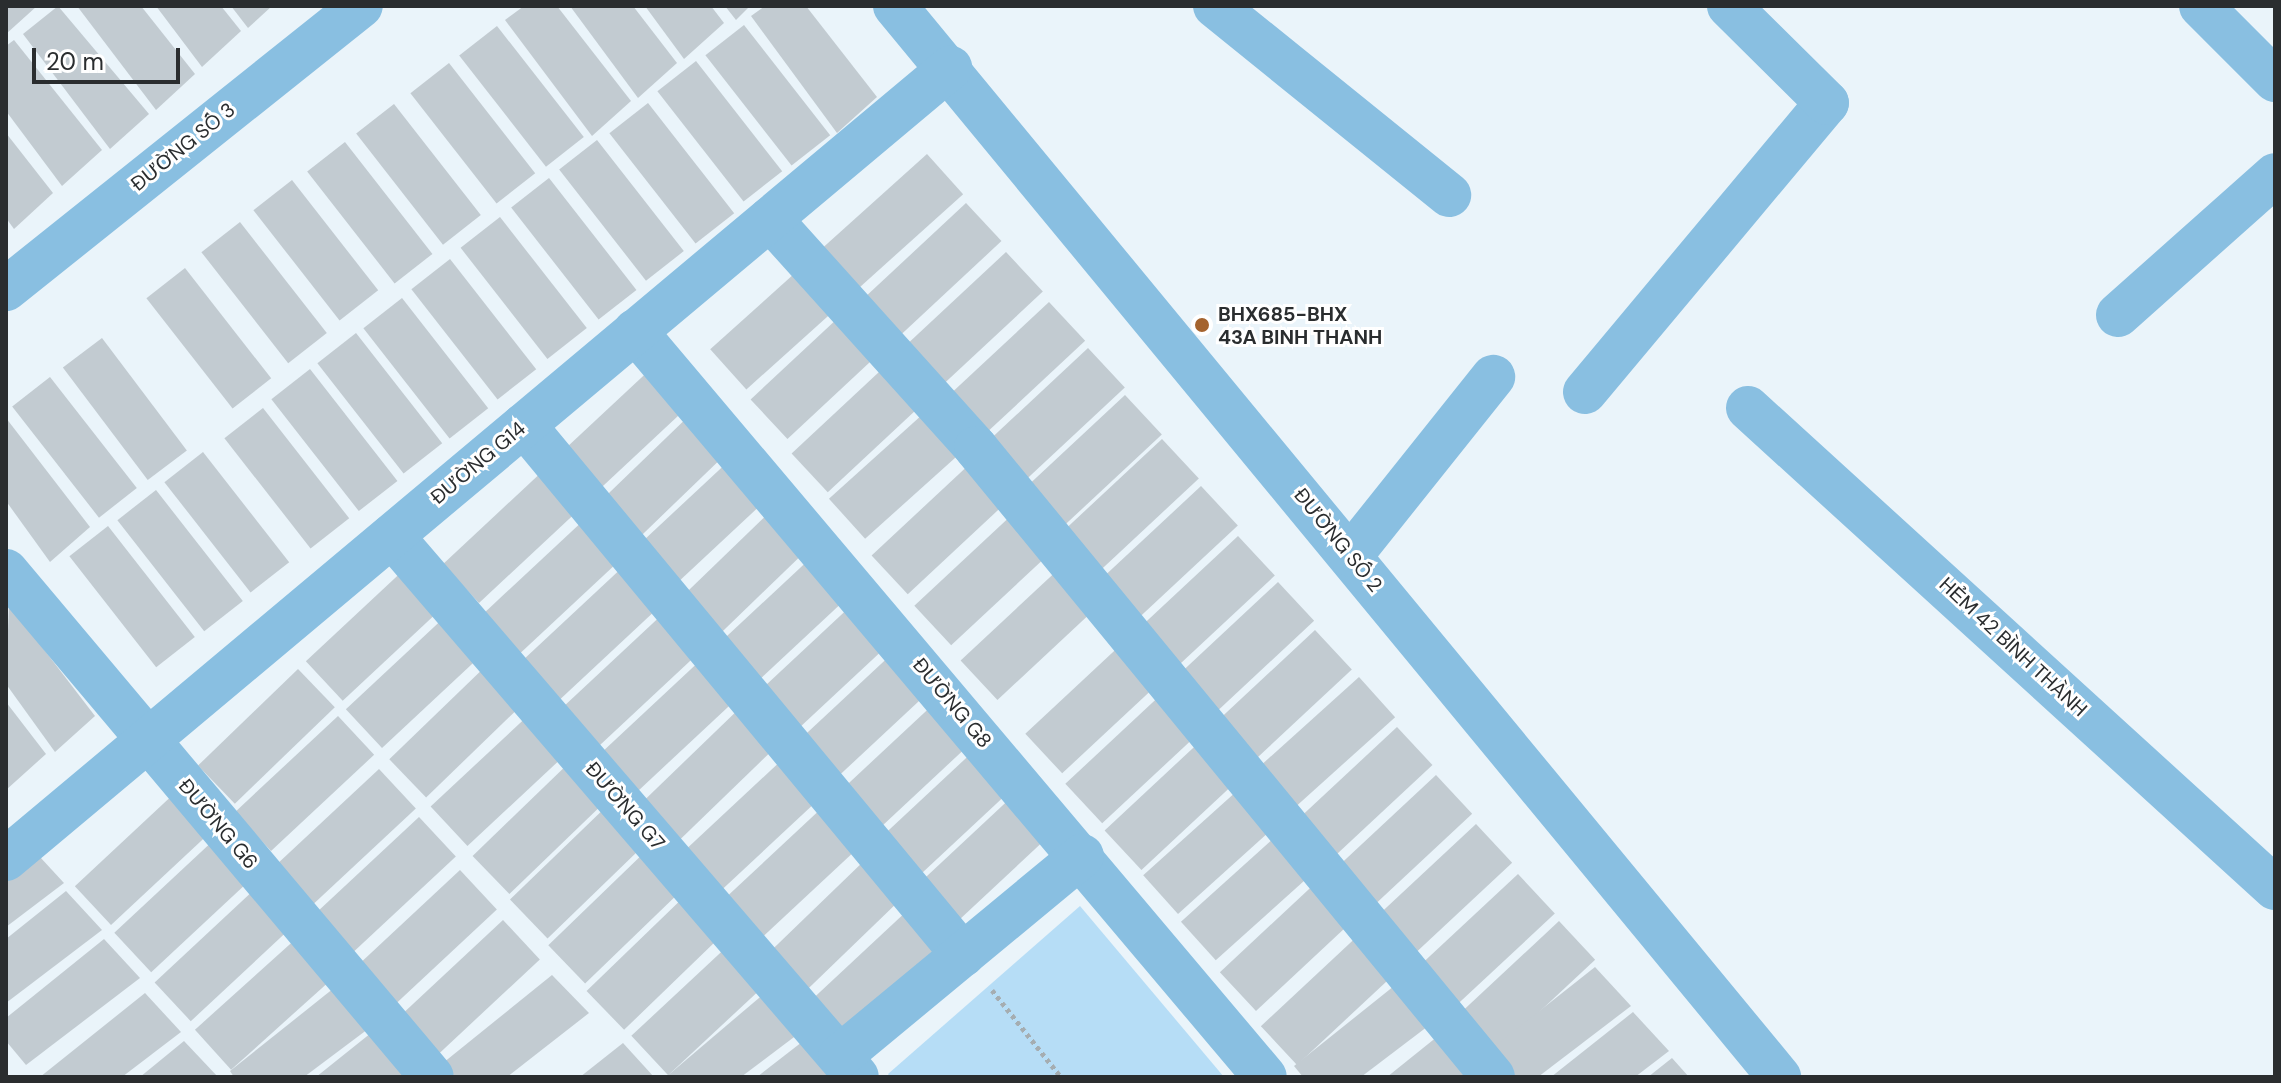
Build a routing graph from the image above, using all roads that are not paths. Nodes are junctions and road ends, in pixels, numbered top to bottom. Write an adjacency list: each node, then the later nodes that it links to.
1 (361, 6): 11 (street, ĐƯỜNG SỐ 3)
2 (895, 6): 6 (street, ĐƯỜNG SỐ 2)
3 (1215, 6): 9 (street)
4 (1729, 6): 15 (street)
5 (2201, 6): 7 (street)
6 (950, 68): 10 (street, ĐƯỜNG G14); 19 (street, ĐƯỜNG SỐ 2)
7 (2275, 80)
8 (2275, 175): 12 (street)
9 (1449, 195)
10 (770, 219): 13 (street, ĐƯỜNG G14); 30 (street)
11 (6, 289)
12 (2118, 315)
13 (635, 331): 17 (street, ĐƯỜNG G14); 22 (street, ĐƯỜNG G8)
14 (1493, 377): 19 (street)
15 (1585, 392)
16 (1748, 408): 24 (street, HẺM 42 BÌNH THÀNH)
17 (524, 425): 18 (street, ĐƯỜNG G14); 25 (street)
18 (392, 536): 21 (street, ĐƯỜNG G14); 26 (street, ĐƯỜNG G7)
19 (1351, 555): 27 (street, ĐƯỜNG SỐ 2)
20 (6, 571): 21 (street, ĐƯỜNG G6)
21 (148, 740): 23 (street, ĐƯỜNG G14); 28 (street, ĐƯỜNG G6)
22 (1082, 856): 25 (street); 29 (street, ĐƯỜNG G8)
23 (6, 859)
24 (2275, 888)
25 (963, 955): 26 (street)
26 (849, 1067)
27 (1767, 1073)
28 (432, 1077)
29 (1265, 1077)
30 (1493, 1077)

